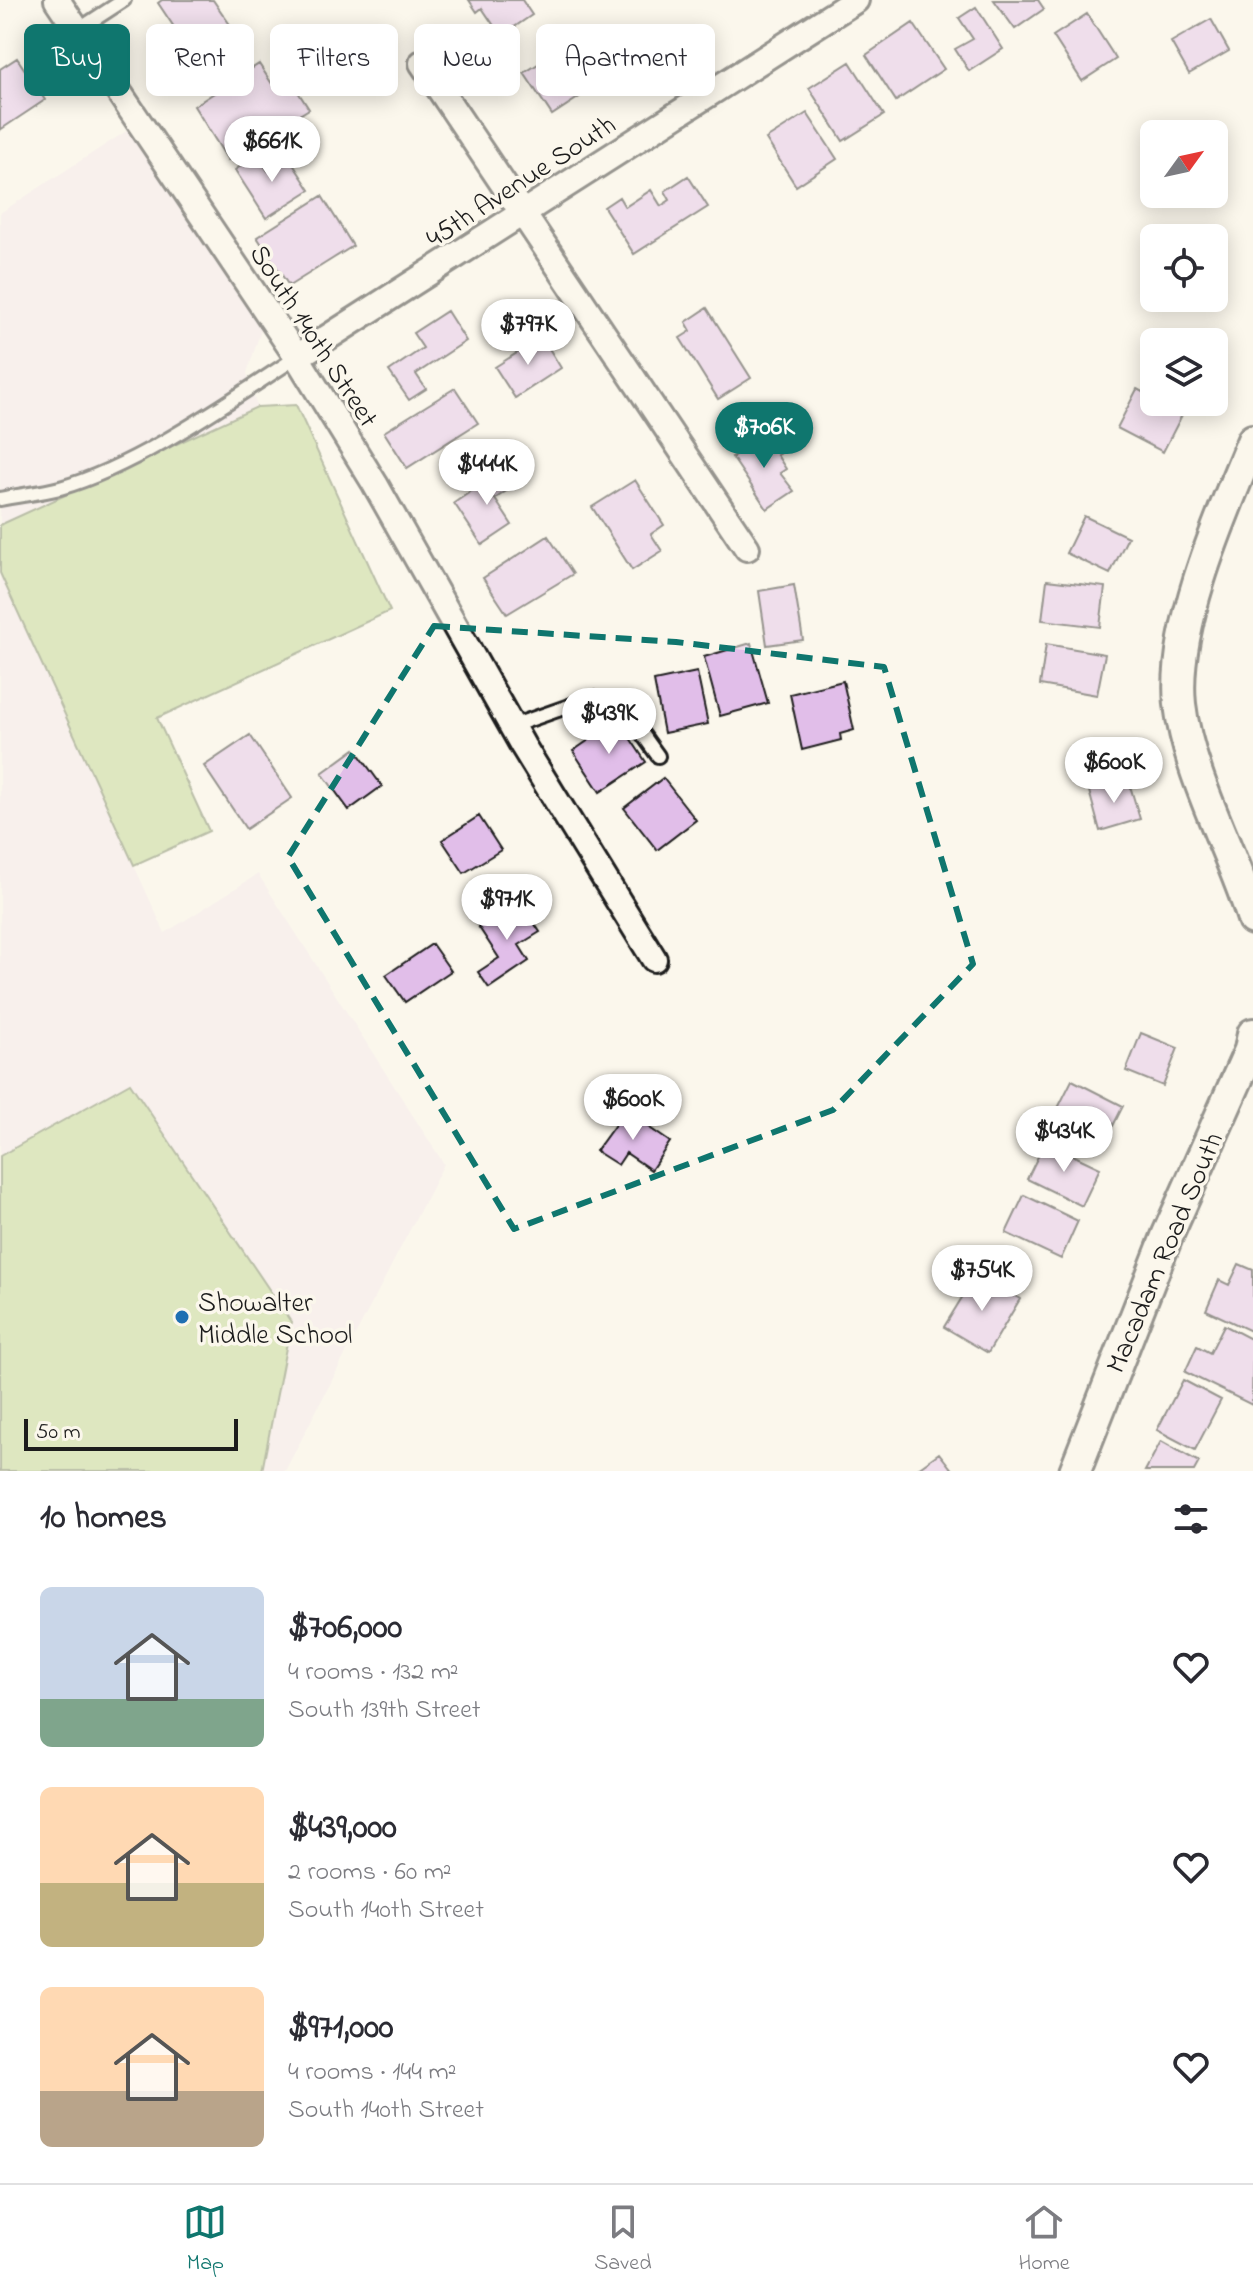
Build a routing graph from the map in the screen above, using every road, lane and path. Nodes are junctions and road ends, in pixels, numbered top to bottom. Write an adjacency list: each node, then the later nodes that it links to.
1 (57, 0): 4 (street, South 140th Street)
2 (124, 0): 5 (lane)
3 (856, 0): 8 (street, 45th Avenue South)
4 (74, 24)
5 (87, 24)
6 (122, 96): 9 (street, South 140th Street)
7 (444, 96): 8 (street)
8 (523, 214): 9 (street, 45th Avenue South); 12 (street)
9 (297, 357): 11 (lane); 13 (street, South 140th Street)
10 (1253, 440): 15 (street)
11 (0, 499)
12 (747, 548)
13 (512, 726): 14 (lane); 16 (street, South 140th Street)
14 (658, 756)
15 (1253, 919)
16 (654, 959)
17 (1253, 1034): 18 (street, Macadam Road South)
18 (1075, 1471)

